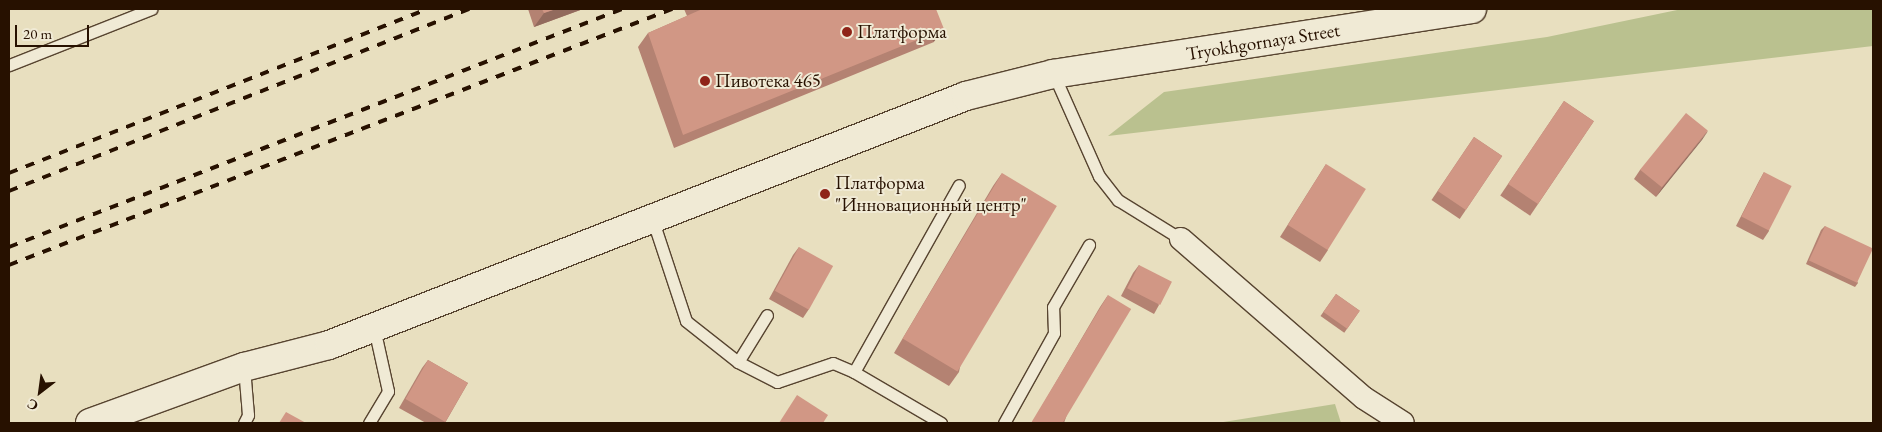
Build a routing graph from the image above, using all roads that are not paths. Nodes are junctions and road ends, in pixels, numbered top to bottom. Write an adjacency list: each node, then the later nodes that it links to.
1 (150, 9): 3 (lane)
2 (1472, 9): 4 (street, Tryokhgornaya Street)
3 (9, 66)
4 (1053, 74): 6 (street, Tryokhgornaya Street); 7 (lane)
5 (960, 185): 13 (lane)
6 (653, 221): 10 (street, Tryokhgornaya Street); 11 (lane)
7 (1182, 239): 19 (street)
8 (1089, 244): 18 (lane)
9 (767, 315): 11 (lane)
10 (374, 328): 12 (street, Tryokhgornaya Street); 16 (lane)
11 (738, 362): 13 (lane)
12 (244, 367): 14 (street, Tryokhgornaya Street); 15 (lane)
13 (854, 372): 17 (lane)
14 (90, 423)
15 (244, 423)
16 (369, 423)
17 (941, 423)
18 (1004, 423)
19 (1403, 423)

